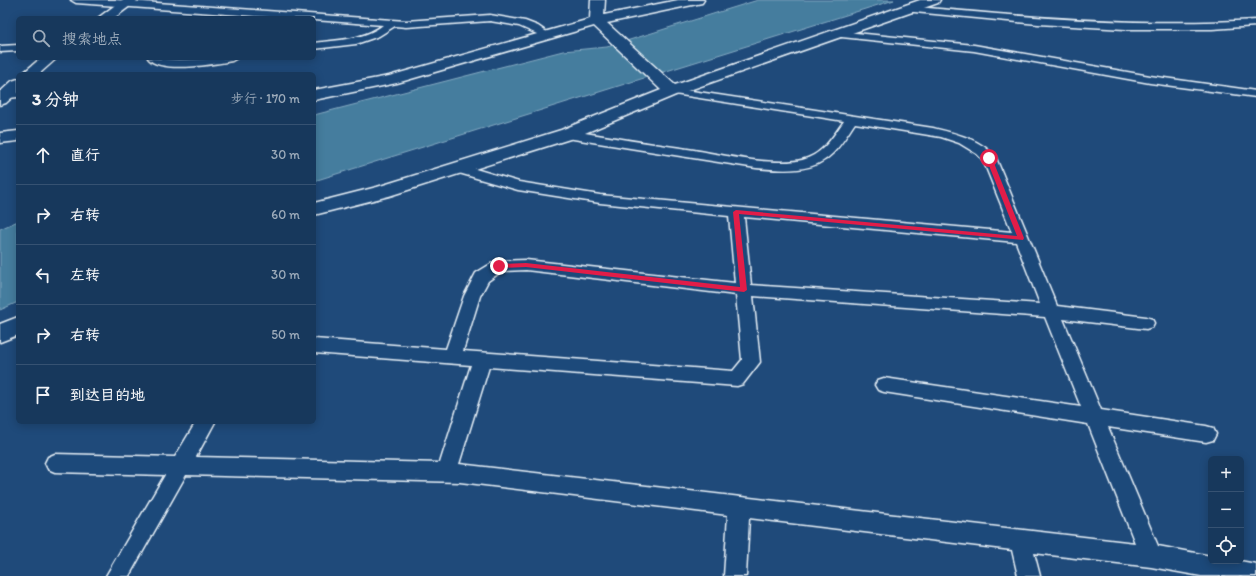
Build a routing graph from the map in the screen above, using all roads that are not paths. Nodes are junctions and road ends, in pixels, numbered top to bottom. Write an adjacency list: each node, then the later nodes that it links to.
1 (76, 0): 5 (lane)
2 (598, 0): 12 (street)
3 (697, 0): 12 (street)
4 (933, 0): 7 (street)
5 (128, 2): 6 (lane); 8 (street)
6 (186, 8): 9 (lane); 10 (lane)
7 (907, 9): 14 (lane); 15 (street)
8 (108, 16)
9 (177, 16)
10 (296, 16)
11 (316, 17): 13 (lane)
12 (597, 21): 16 (street); 26 (street)
13 (393, 23): 16 (lane); 17 (lane)
14 (1256, 23)
15 (836, 34): 26 (street); 27 (lane)
16 (546, 35): 28 (street)
17 (316, 46)
18 (16, 48): 19 (lane)
19 (0, 49)
20 (48, 60): 24 (street)
21 (155, 60): 23 (lane)
22 (218, 60): 23 (lane)
23 (172, 71)
24 (32, 72)
25 (16, 86): 29 (street)
26 (672, 91): 30 (lane); 31 (street)
27 (1256, 94)
28 (316, 95)
29 (6, 96)
30 (852, 118): 31 (lane); 37 (lane)
31 (567, 134): 34 (street)
32 (16, 136): 33 (street)
33 (0, 138)
34 (457, 168): 35 (street); 36 (lane)
35 (316, 208)
36 (736, 212): 37 (lane); 38 (lane)
37 (1021, 238): 39 (lane)
38 (744, 290): 39 (lane); 44 (lane); 45 (lane)
39 (1051, 311): 40 (lane); 47 (lane)
40 (1146, 323)
41 (16, 327): 42 (street)
42 (0, 333)
43 (316, 346): 44 (lane)
44 (452, 357): 45 (lane)
45 (482, 360): 52 (lane)
46 (884, 385): 47 (lane)
47 (1094, 417): 49 (lane); 55 (lane)
48 (205, 424): 51 (lane)
49 (1206, 434)
50 (55, 463): 51 (lane)
51 (181, 466): 52 (lane); 57 (lane)
52 (447, 472): 53 (lane)
53 (738, 506): 54 (lane); 58 (lane)
54 (1020, 540): 55 (lane); 59 (lane)
55 (1151, 556): 56 (lane)
56 (1256, 575)
57 (118, 576)
58 (735, 576)
59 (1029, 576)

